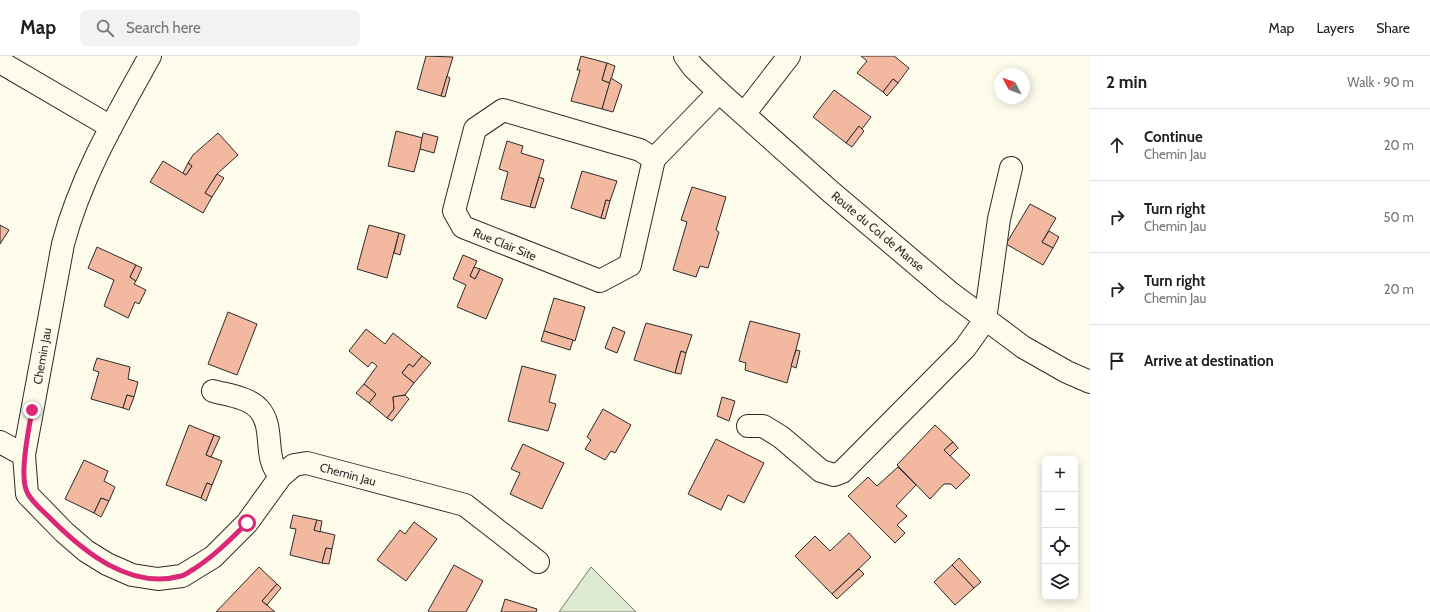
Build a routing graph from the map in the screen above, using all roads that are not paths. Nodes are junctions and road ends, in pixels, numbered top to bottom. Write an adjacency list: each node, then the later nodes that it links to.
1 (150, 56): 7 (street, Chemin Jau)
2 (685, 56): 5 (street, Route du Col de Manse)
3 (789, 56): 6 (street)
4 (0, 62): 7 (street)
5 (719, 92): 6 (street, Route du Col de Manse); 8 (street)
6 (744, 114): 10 (street, Route du Col de Manse)
7 (111, 127): 15 (street, Chemin Jau)
8 (654, 159): 8 (street, Rue Clair Site)
9 (1011, 168): 10 (street)
10 (985, 320): 11 (street, Route du Col de Manse); 13 (street)
11 (1090, 382)
12 (213, 391): 16 (street)
13 (748, 426)
14 (0, 442): 15 (street)
15 (24, 455): 16 (street, Chemin Jau)
16 (281, 476): 17 (street, Chemin Jau)
17 (538, 562)

